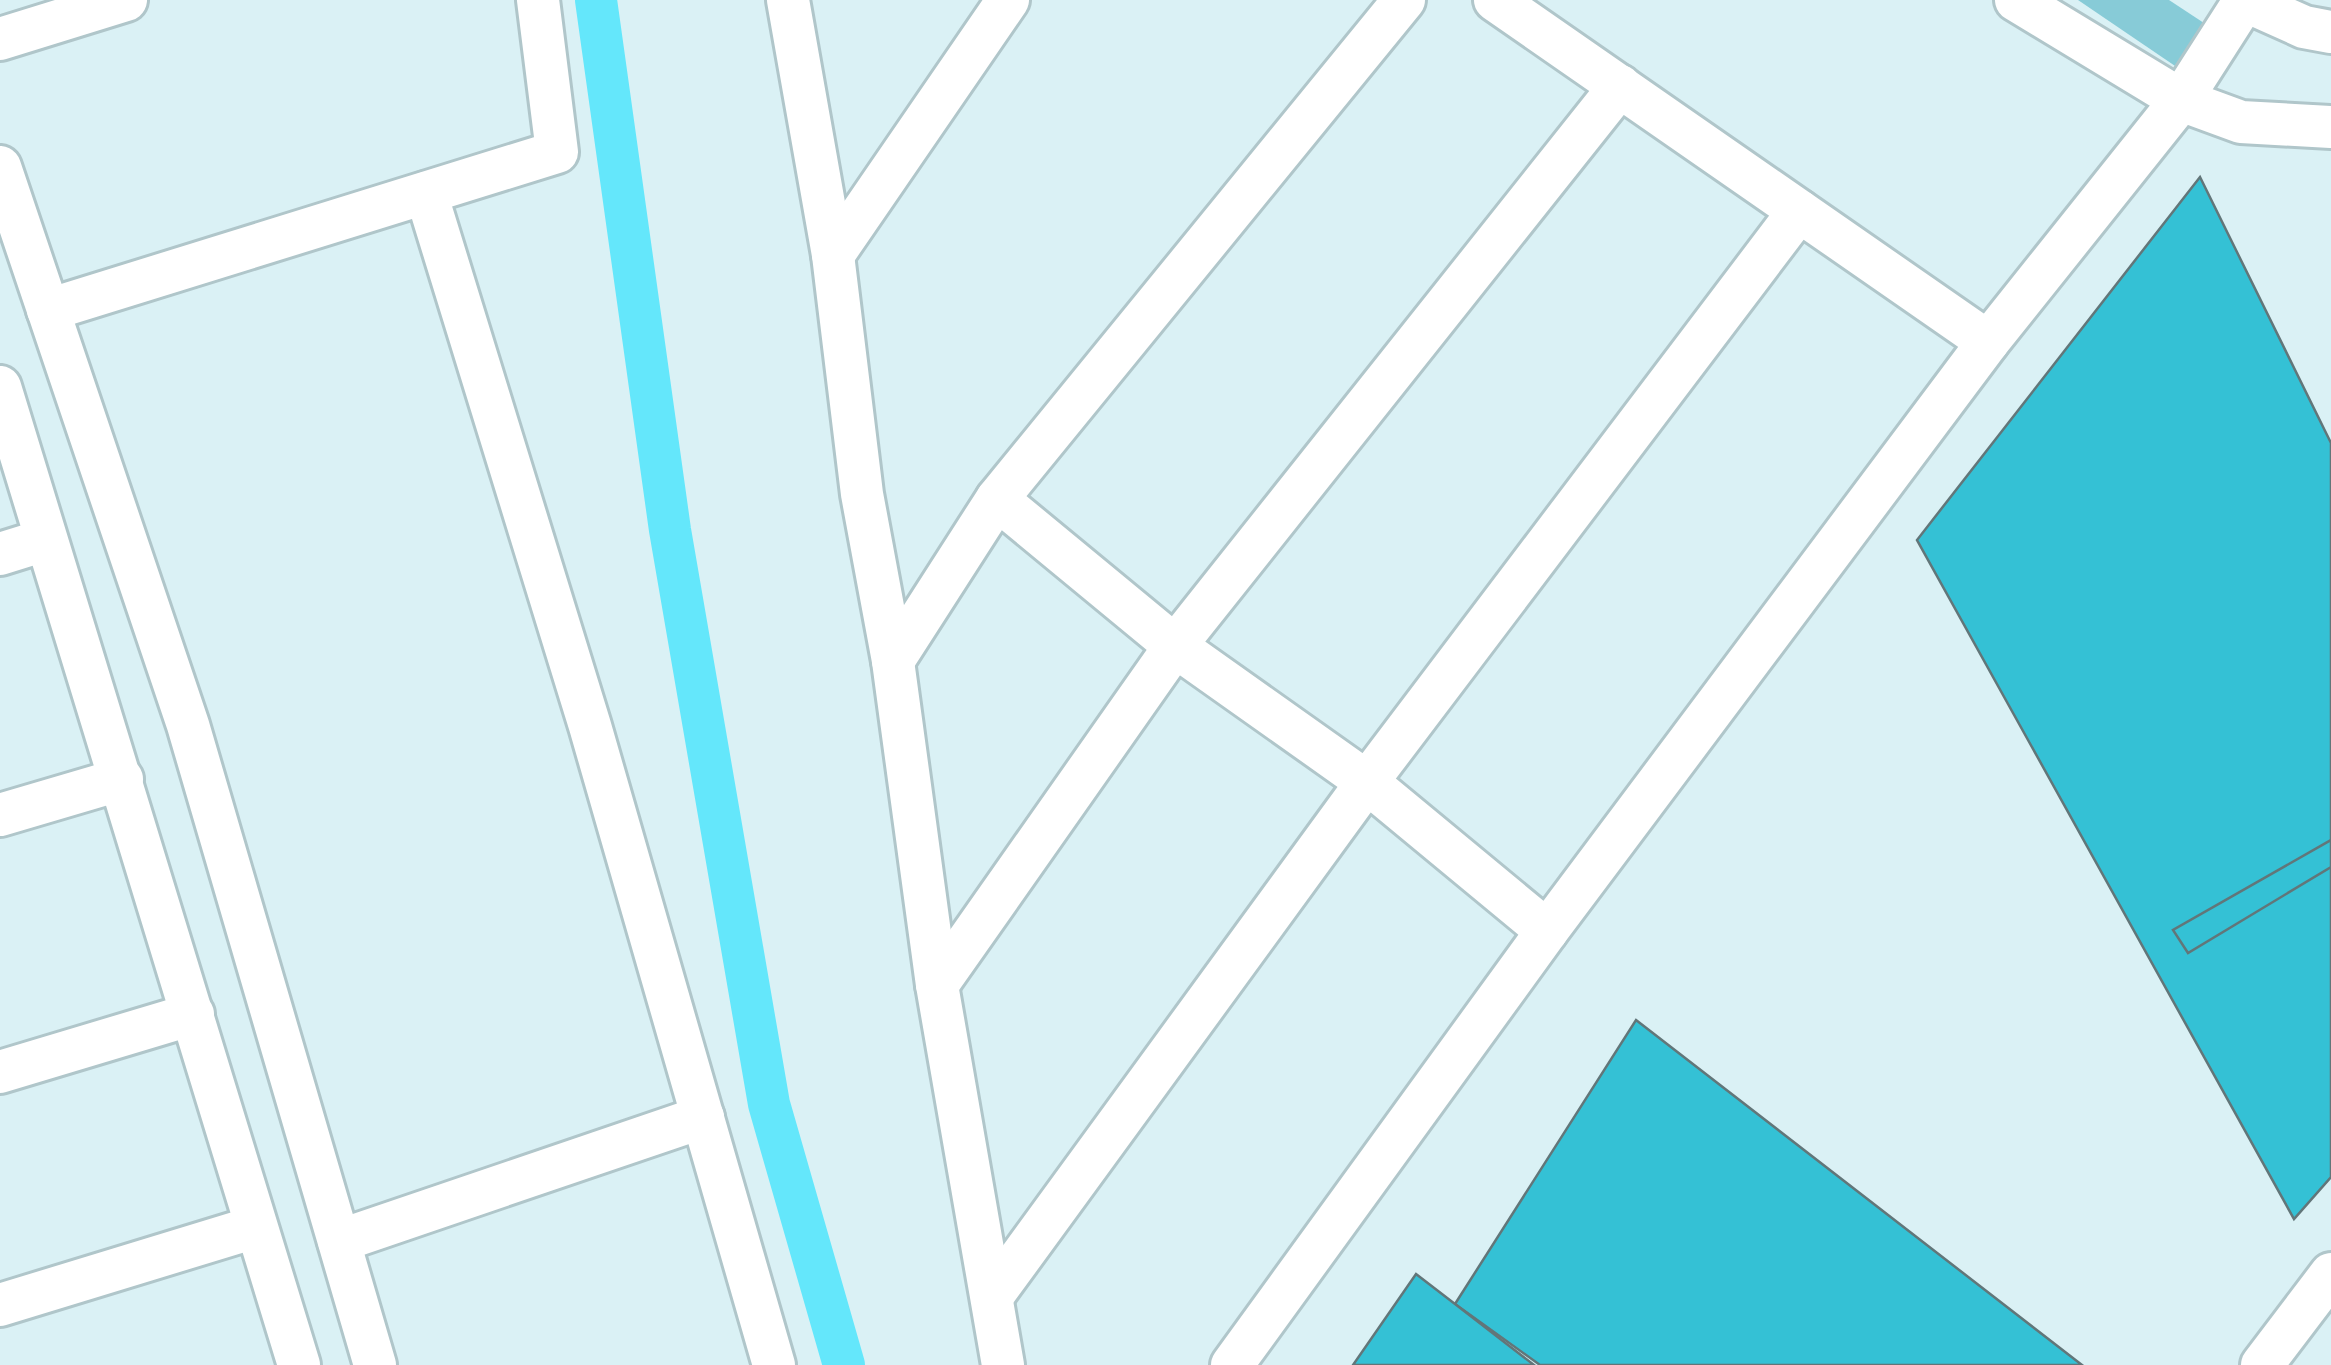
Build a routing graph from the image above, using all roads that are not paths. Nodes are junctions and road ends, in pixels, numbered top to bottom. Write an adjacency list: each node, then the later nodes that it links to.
1 (126, 0): 10 (street)
2 (538, 0): 15 (street)
3 (788, 0): 17 (street)
4 (1008, 0): 17 (street)
5 (1404, 0): 21 (street)
6 (1495, 0): 11 (street)
7 (2016, 0): 12 (street)
8 (2244, 0): 9 (street); 12 (street)
9 (2331, 32)
10 (0, 39)
11 (1620, 86): 16 (street); 24 (street)
12 (2181, 100): 13 (street); 19 (street)
13 (2331, 127)
14 (0, 167): 18 (street)
15 (426, 194): 18 (street); 33 (street)
16 (1799, 211): 19 (street); 27 (street)
17 (833, 255): 25 (street)
18 (48, 310): 35 (street)
19 (1988, 342): 29 (street)
20 (0, 387): 22 (street)
21 (997, 500): 24 (street); 25 (street)
22 (45, 540): 23 (street); 26 (street)
23 (0, 554)
24 (1175, 646): 27 (street); 30 (street)
25 (893, 661): 30 (street)
26 (122, 779): 28 (street); 31 (street)
27 (1366, 782): 29 (street); 37 (street)
28 (0, 815)
29 (1547, 931): 43 (street)
30 (937, 985): 37 (street)
31 (193, 1014): 32 (street); 34 (street)
32 (0, 1072)
33 (702, 1117): 35 (street); 41 (street)
34 (256, 1227): 38 (street); 39 (street)
35 (339, 1241): 40 (street)
36 (2331, 1274): 44 (street)
37 (992, 1295): 42 (street)
38 (0, 1305)
39 (299, 1365)
40 (375, 1365)
41 (774, 1365)
42 (1003, 1365)
43 (1232, 1365)
44 (2262, 1365)

